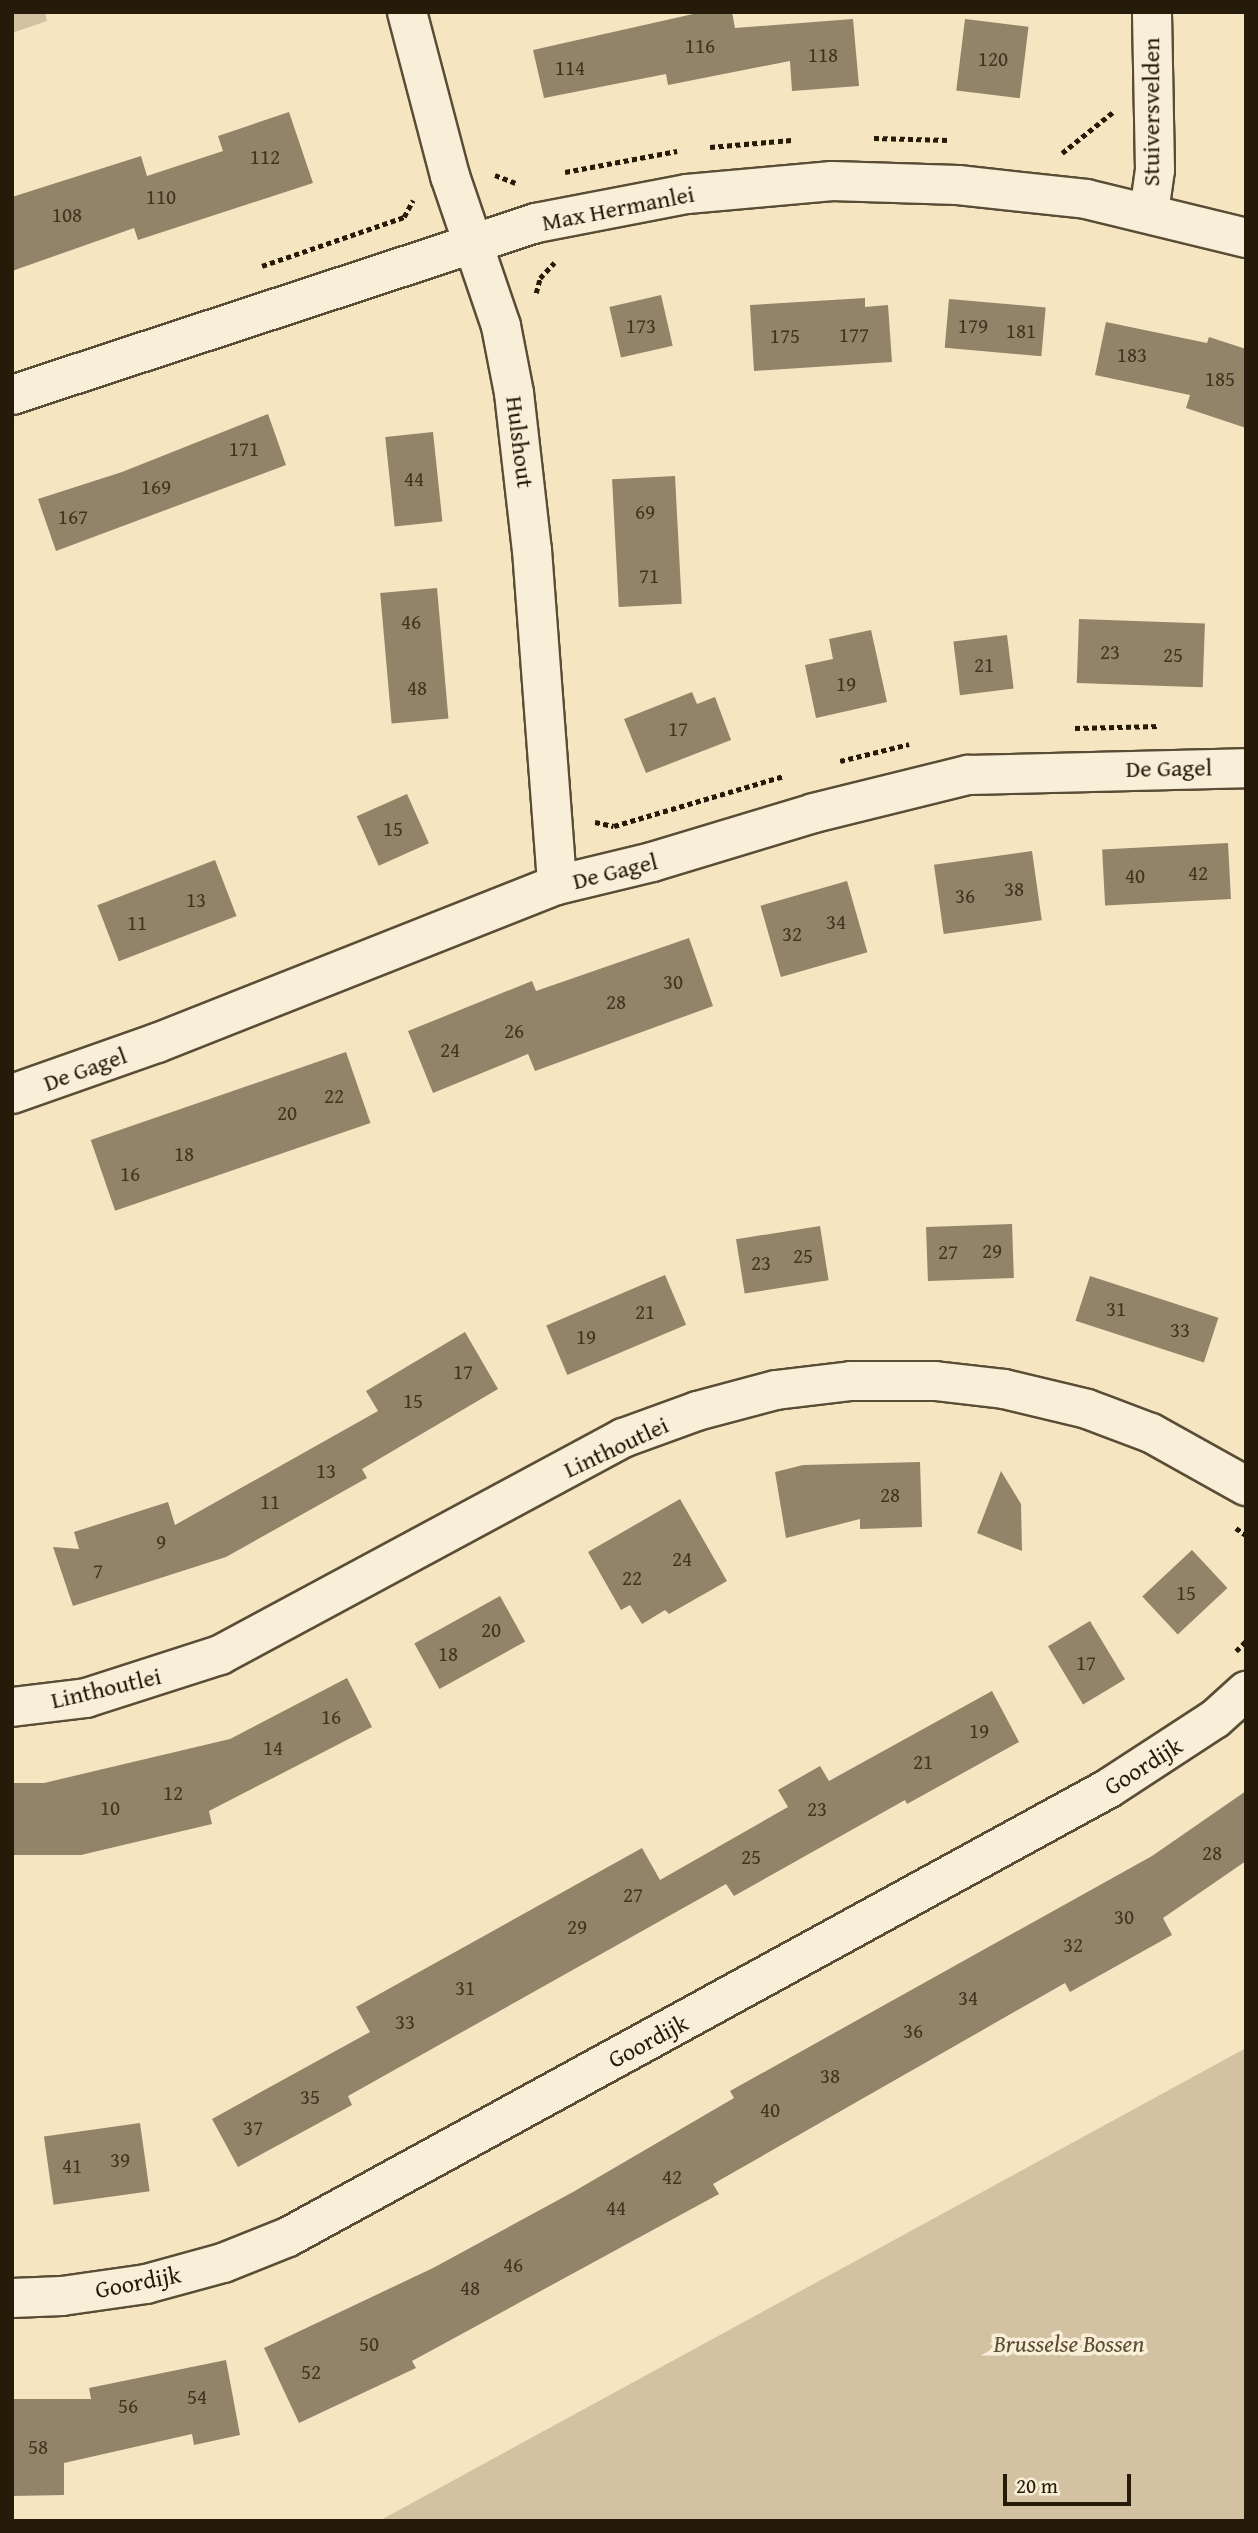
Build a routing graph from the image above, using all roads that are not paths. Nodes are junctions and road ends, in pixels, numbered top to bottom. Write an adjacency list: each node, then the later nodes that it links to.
1 (407, 12): 5 (street, Hulshout)
2 (1152, 12): 3 (street, Stuiversvelden)
3 (1149, 212): 4 (street, Max Hermanlei); 5 (street, Max Hermanlei)
4 (1246, 238)
5 (473, 242): 6 (street, Max Hermanlei); 8 (street, Hulshout)
6 (12, 395)
7 (1246, 768): 8 (street, De Gagel)
8 (557, 885): 9 (street, De Gagel)
9 (12, 1094)
10 (1246, 1486): 12 (street, Linthoutlei)
11 (1236, 1676): 13 (street, Goordijk)
12 (12, 1707)
13 (12, 2298)

